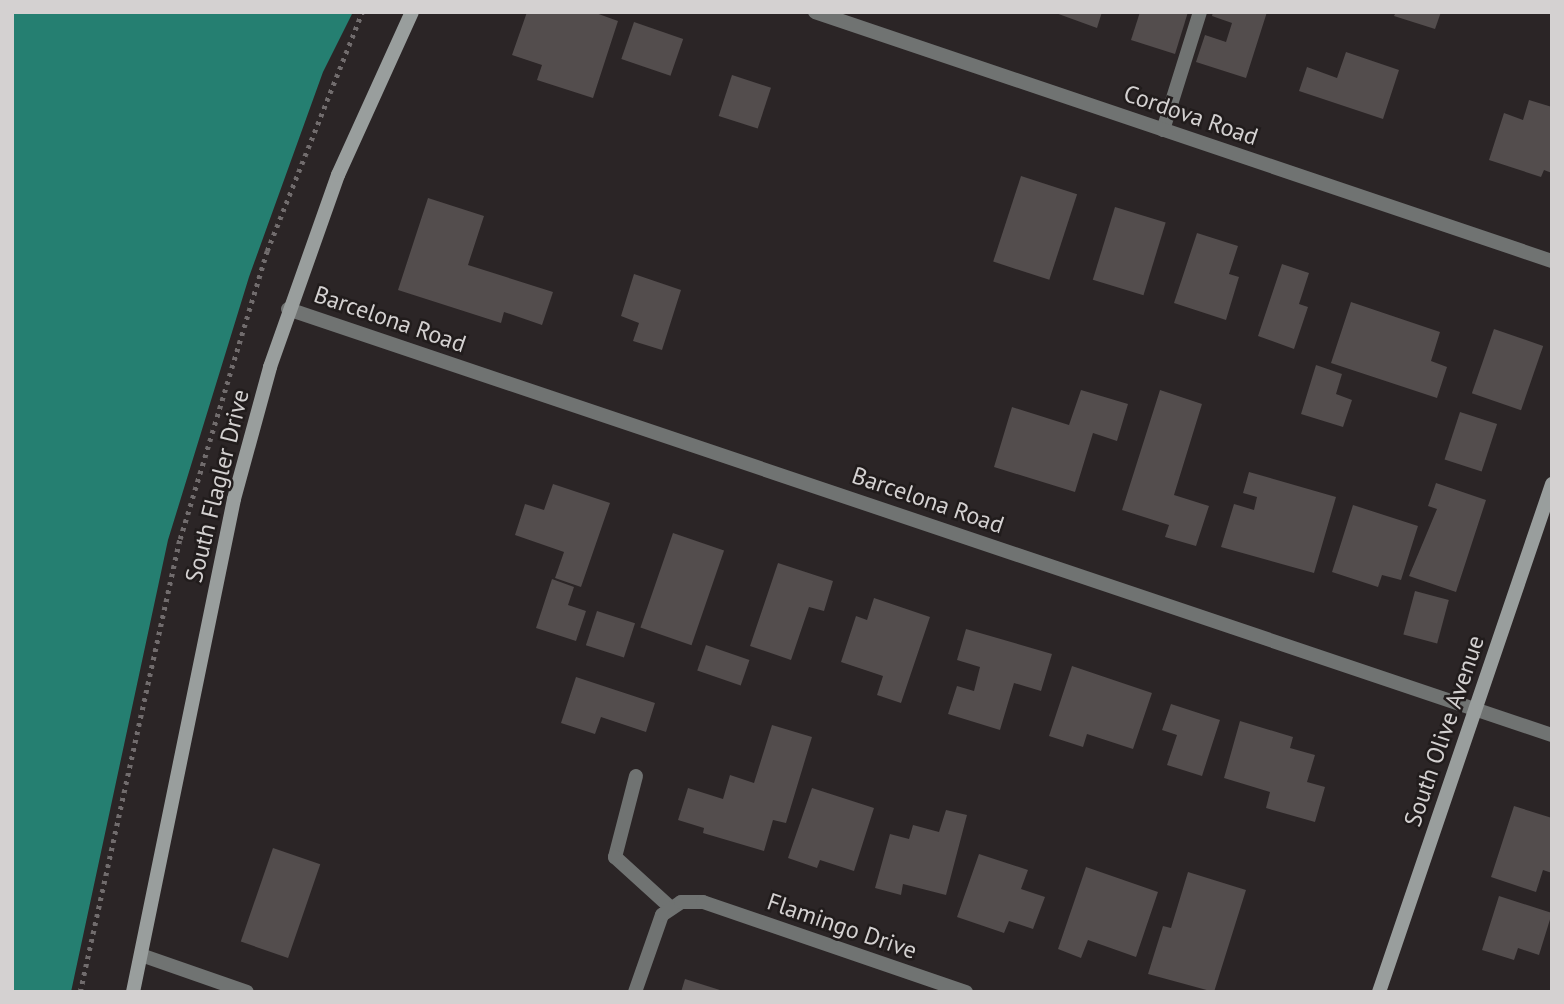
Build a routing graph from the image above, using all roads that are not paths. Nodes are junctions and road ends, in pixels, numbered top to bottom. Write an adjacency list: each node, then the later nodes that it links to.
1 (412, 12): 6 (street, South Flagler Drive)
2 (815, 12): 4 (street, Cordova Road)
3 (1200, 12): 4 (street)
4 (1163, 130): 5 (street, Cordova Road)
5 (1552, 261)
6 (288, 309): 8 (street, Barcelona Road); 12 (street, South Flagler Drive)
7 (1552, 484): 8 (street, South Olive Avenue)
8 (1475, 709): 9 (street, Barcelona Road); 17 (street, South Olive Avenue)
9 (1552, 735)
10 (636, 776): 11 (street)
11 (671, 908): 15 (street); 16 (street, Flamingo Drive)
12 (141, 955): 13 (street, South Flagler Drive); 14 (street)
13 (133, 992)
14 (247, 992)
15 (635, 992)
16 (966, 992)
17 (1379, 992)

